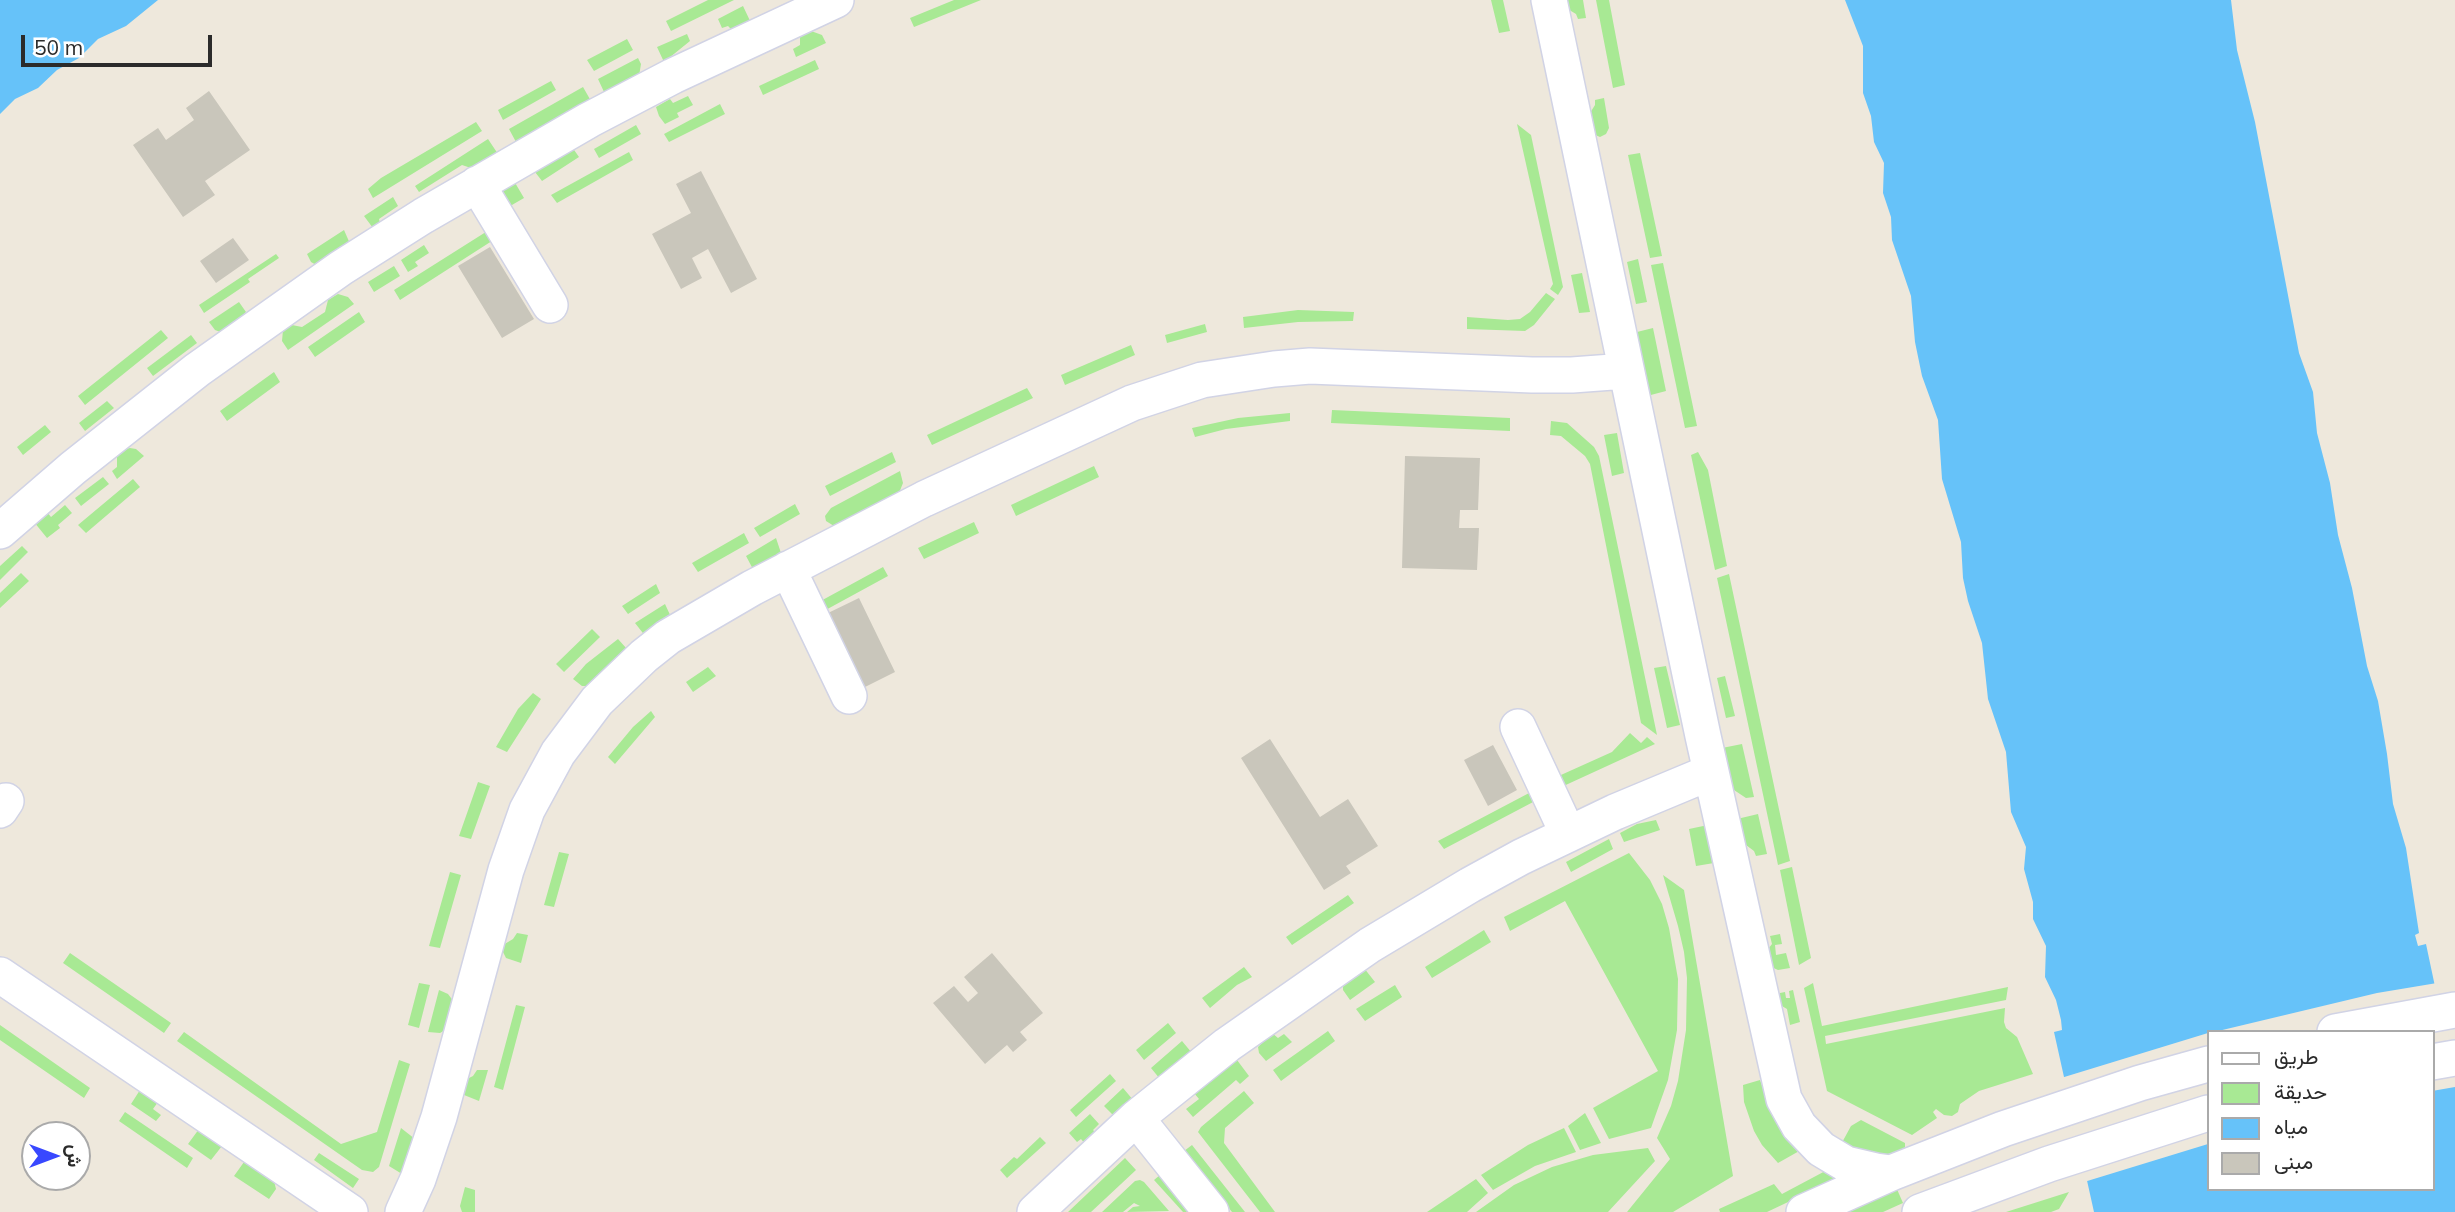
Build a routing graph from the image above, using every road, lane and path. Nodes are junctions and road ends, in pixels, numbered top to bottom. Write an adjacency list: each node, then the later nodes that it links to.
1 (836, 0): 3 (street)
2 (1549, 0): 5 (street)
3 (477, 184): 4 (street); 6 (street)
4 (550, 305)
5 (1626, 371): 7 (street); 10 (street)
6 (0, 531)
7 (788, 569): 8 (street); 22 (street)
8 (849, 695)
9 (1518, 727): 11 (street)
10 (1712, 772): 11 (street); 20 (street)
11 (1568, 834): 19 (street)
12 (0, 975): 21 (street)
13 (2455, 1010): 14 (street)
14 (2346, 1030)
15 (2455, 1058): 16 (street)
16 (2434, 1062)
17 (2206, 1064): 20 (street)
18 (2206, 1114): 26 (street)
19 (1136, 1118): 23 (street); 24 (street)
20 (1891, 1172): 25 (street)
21 (350, 1212)
22 (403, 1212)
23 (1035, 1212)
24 (1211, 1212)
25 (1804, 1212)
26 (1920, 1212)

